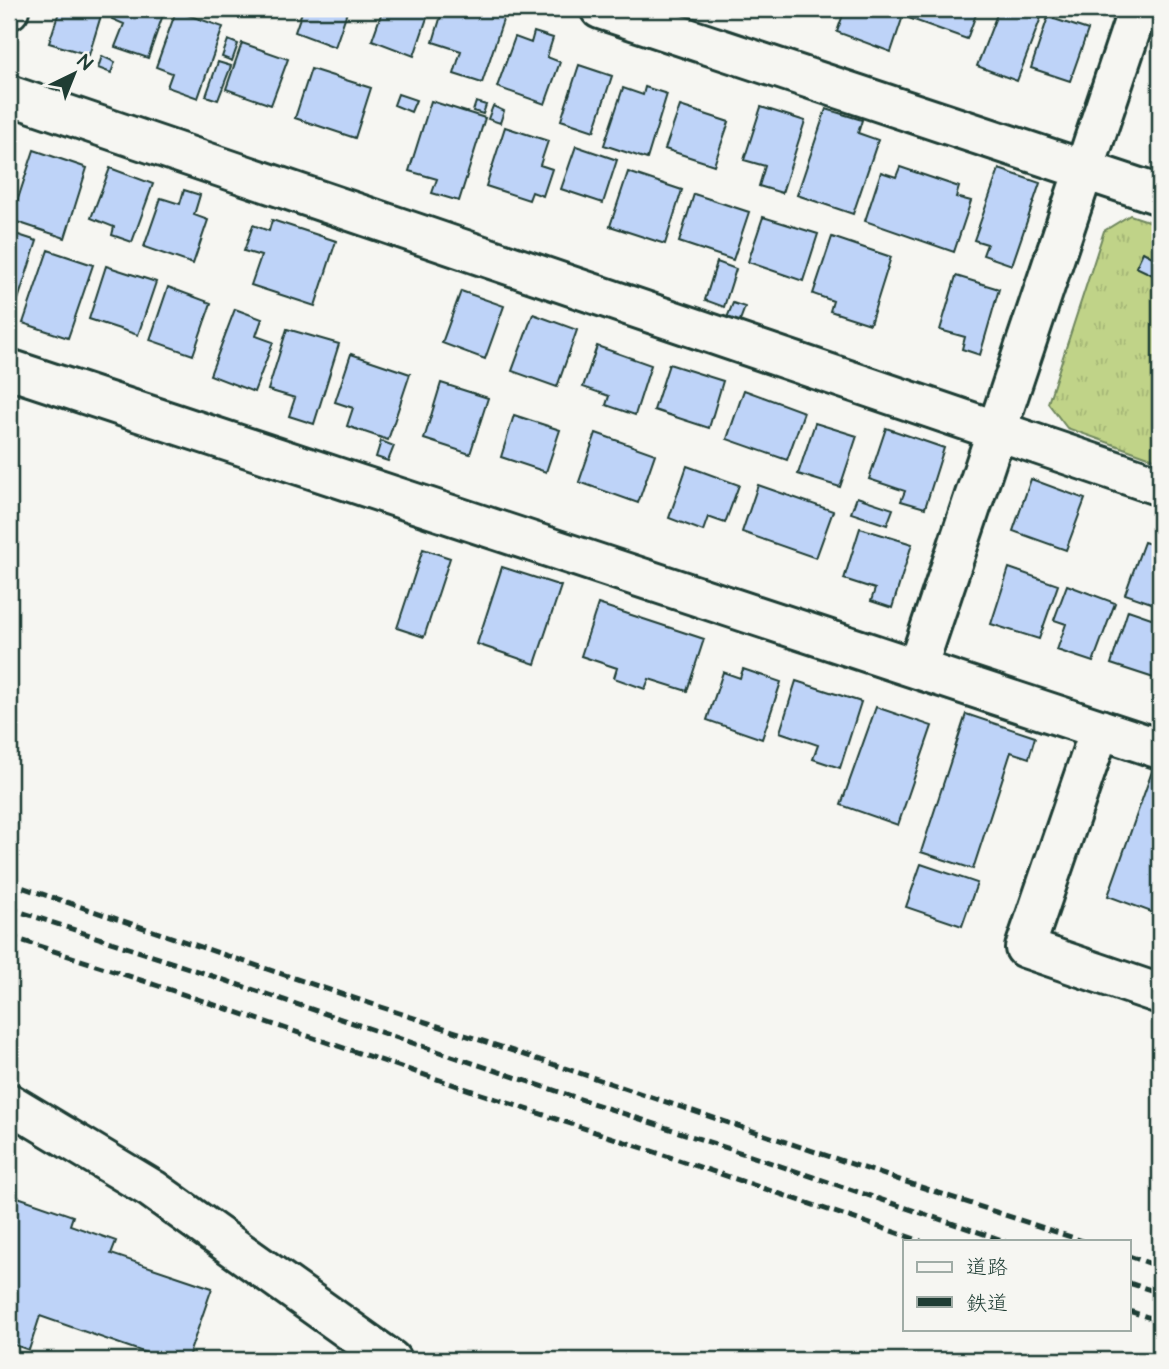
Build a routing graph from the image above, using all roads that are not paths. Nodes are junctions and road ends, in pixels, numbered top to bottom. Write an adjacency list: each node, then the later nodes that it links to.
1 (600, 9): 4 (street)
2 (1138, 9): 4 (street)
3 (9, 95): 7 (street)
4 (1083, 169): 5 (street); 7 (street)
5 (1160, 195)
6 (9, 369): 9 (street)
7 (994, 431): 8 (street); 9 (street)
8 (1160, 486)
9 (917, 668): 10 (street)
10 (1100, 729): 11 (street); 12 (street)
11 (1160, 749)
12 (1160, 994)
13 (9, 1103): 14 (street)
14 (391, 1360)

